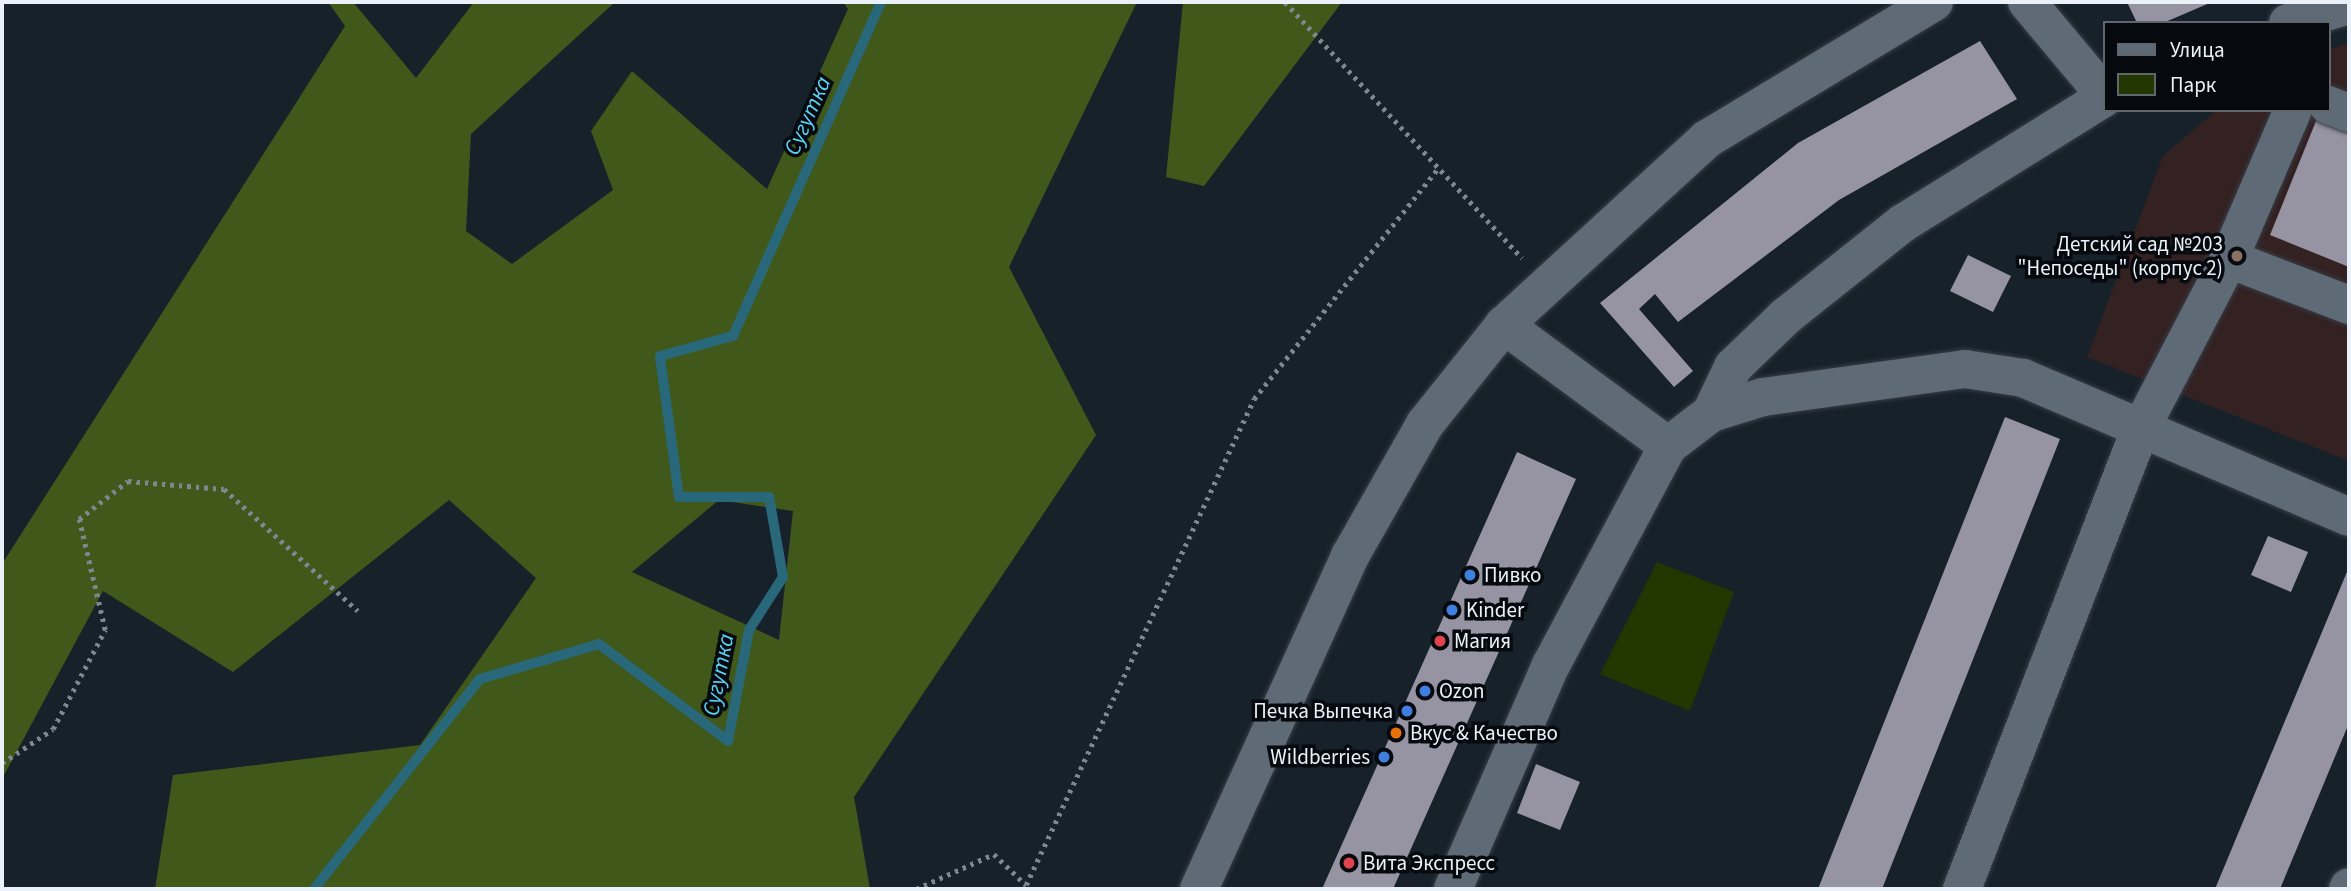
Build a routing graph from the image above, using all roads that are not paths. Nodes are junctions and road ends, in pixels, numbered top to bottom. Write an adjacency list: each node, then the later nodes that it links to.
1 (1934, 2): 12 (street)
2 (2027, 2): 5 (street)
3 (2349, 5): 4 (street)
4 (2295, 21)
5 (2102, 94)
6 (2102, 97): 13 (street)
7 (2330, 106): 9 (street)
8 (2292, 112): 10 (street)
9 (2349, 113)
10 (2229, 259): 11 (street); 14 (street)
11 (2349, 305)
12 (1504, 325): 15 (street); 17 (street)
13 (1712, 414): 14 (street); 15 (street)
14 (2140, 430): 16 (street); 19 (street)
15 (1668, 446): 18 (street)
16 (2349, 517)
17 (1199, 889)
18 (1453, 889)
19 (1962, 889)

